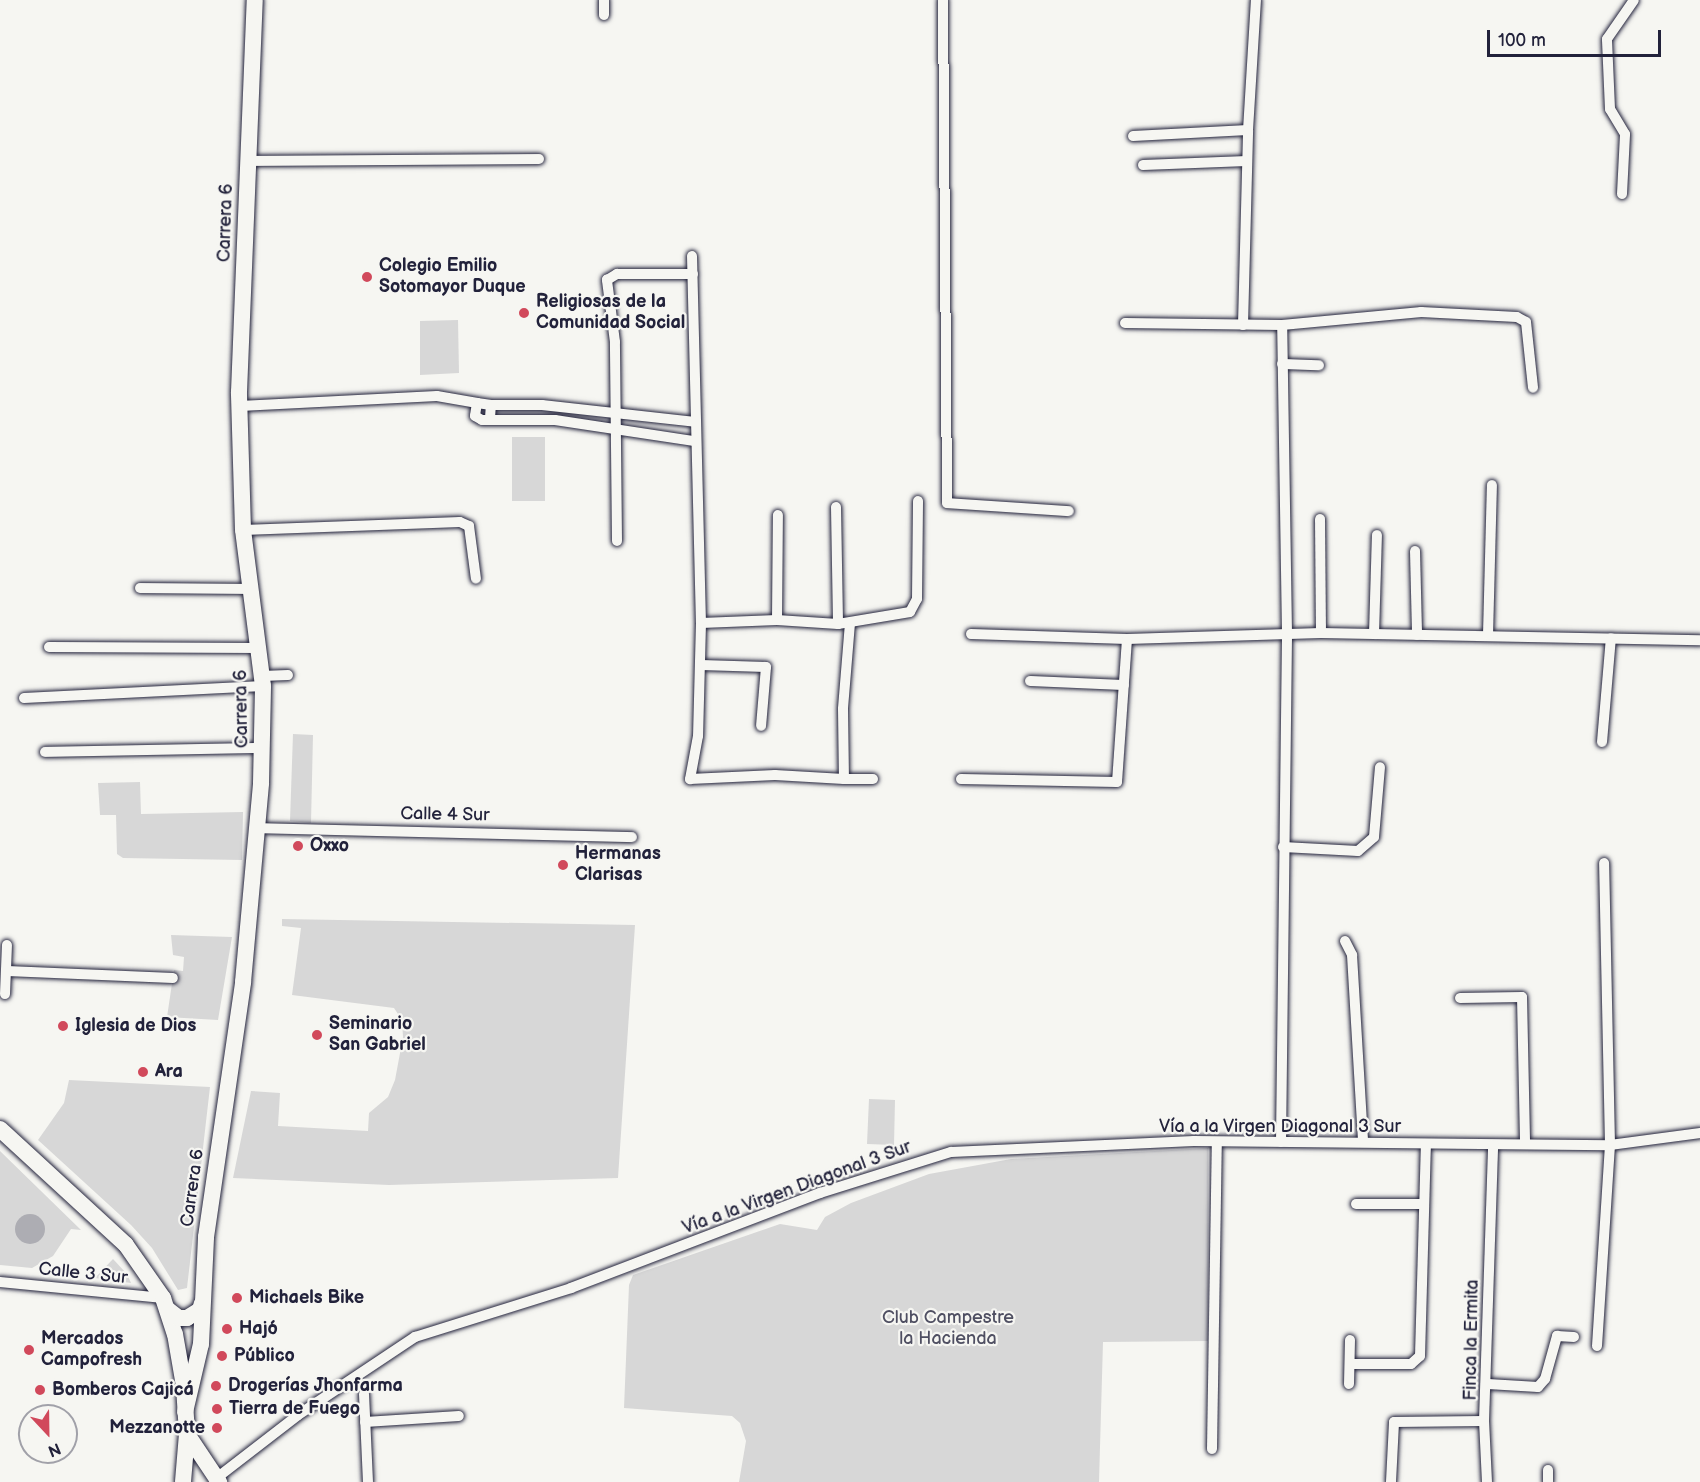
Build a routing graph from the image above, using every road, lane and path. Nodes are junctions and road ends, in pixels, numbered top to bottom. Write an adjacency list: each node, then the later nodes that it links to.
1 (255, 0): 10 (main road, Carrera 6)
2 (604, 0): 6 (street)
3 (944, 0): 39 (street)
4 (1256, 0): 7 (street)
5 (1634, 0): 13 (street)
6 (604, 15)
7 (1248, 130): 8 (street); 11 (street)
8 (1132, 136)
9 (539, 159): 10 (street)
10 (247, 161): 25 (main road, Carrera 6)
11 (1247, 161): 12 (street); 17 (street)
12 (1143, 165)
13 (1622, 194)
14 (692, 256): 15 (street)
15 (693, 274): 27 (street); 31 (street)
16 (1125, 323): 17 (street)
17 (1243, 325): 18 (street)
18 (1282, 325): 19 (street); 21 (street)
19 (1282, 364): 20 (street); 53 (street)
20 (1319, 365)
21 (1533, 388)
22 (477, 403): 23 (street); 25 (street); 28 (street)
23 (491, 405): 24 (street); 28 (street)
24 (523, 405): 26 (street); 29 (street)
25 (240, 406): 42 (main road, Carrera 6)
26 (584, 410): 27 (street); 32 (street)
27 (615, 413): 30 (street); 33 (street)
28 (490, 418): 29 (street)
29 (522, 419): 32 (street)
30 (676, 419): 31 (street); 34 (street)
31 (695, 422): 35 (street)
32 (582, 423): 33 (street)
33 (615, 429): 34 (street); 44 (street)
34 (676, 437): 35 (street)
35 (694, 441): 50 (street)
36 (1492, 484): 58 (street)
37 (918, 501): 51 (street)
38 (836, 507): 52 (street)
39 (1069, 511)
40 (778, 515): 49 (street)
41 (1320, 519): 54 (street)
42 (243, 530): 46 (street); 48 (main road, Carrera 6)
43 (1377, 535): 56 (street)
44 (617, 541)
45 (1415, 551): 57 (street)
46 (476, 579)
47 (140, 588): 48 (street)
48 (250, 589): 63 (main road, Carrera 6)
49 (777, 620): 50 (street); 52 (street)
50 (701, 623): 64 (street)
51 (850, 623): 52 (street); 75 (street)
52 (838, 624)
53 (1287, 633): 54 (street); 60 (street); 80 (street)
54 (1321, 633): 56 (street)
55 (971, 634): 60 (street)
56 (1374, 634): 57 (street)
57 (1417, 635): 58 (street)
58 (1488, 635): 59 (street)
59 (1611, 638): 61 (street); 71 (street)
60 (1127, 639): 68 (street)
61 (1700, 640)
62 (49, 647): 63 (street)
63 (258, 648): 66 (main road, Carrera 6)
64 (700, 665): 70 (street); 75 (street)
65 (288, 675): 66 (street)
66 (262, 681): 69 (street); 72 (main road, Carrera 6)
67 (1030, 681): 68 (street)
68 (1124, 685): 77 (street)
69 (24, 698)
70 (761, 726)
71 (1602, 742)
72 (263, 748): 73 (street); 78 (main road, Carrera 6)
73 (45, 752)
74 (1380, 767): 80 (street)
75 (844, 779): 76 (street)
76 (873, 779)
77 (961, 779)
78 (258, 828): 79 (street, Calle 4 Sur); 100 (main road, Carrera 6)
79 (632, 837)
80 (1283, 847): 91 (street)
81 (1604, 863): 96 (street)
82 (1345, 941): 92 (street)
83 (7, 945): 84 (street)
84 (7, 971): 85 (street); 86 (street)
85 (173, 978)
86 (5, 994)
87 (1460, 998): 93 (street)
88 (0, 1129): 101 (main road, Carrera 6)
89 (1700, 1133): 96 (street, Vía a la Virgen Diagonal 3 Sur)
90 (1217, 1142): 91 (street, Vía a la Virgen Diagonal 3 Sur); 114 (street); 115 (street, Vía a la Virgen Diagonal 3 Sur)
91 (1281, 1142): 92 (street, Vía a la Virgen Diagonal 3 Sur)
92 (1363, 1142): 94 (street, Vía a la Virgen Diagonal 3 Sur)
93 (1525, 1142): 95 (street, Vía a la Virgen Diagonal 3 Sur); 96 (street, Vía a la Virgen Diagonal 3 Sur)
94 (1426, 1144): 95 (street, Vía a la Virgen Diagonal 3 Sur); 98 (street)
95 (1493, 1145): 107 (street, Finca la Ermita)
96 (1610, 1146): 104 (street)
97 (1356, 1204): 98 (street)
98 (1423, 1204): 105 (street)
99 (0, 1282): 101 (street, Calle 3 Sur)
100 (202, 1303): 101 (main road); 109 (main road, Carrera 6)
101 (165, 1304): 109 (main road, Carrera 6)
102 (1574, 1337): 107 (street)
103 (1350, 1340): 105 (street)
104 (1597, 1346)
105 (1350, 1364): 106 (street)
106 (1349, 1384)
107 (1488, 1384): 111 (street, Finca la Ermita)
108 (364, 1394): 112 (street)
109 (185, 1412): 113 (main road, Carrera 6)
110 (459, 1416): 112 (street)
111 (1484, 1421): 118 (street, Finca la Ermita); 119 (street)
112 (365, 1422): 117 (street)
113 (187, 1434): 115 (main road); 116 (main road, Carrera 6)
114 (1212, 1449)
115 (216, 1480)
116 (183, 1482)
117 (368, 1482)
118 (1391, 1482)
119 (1487, 1482)

